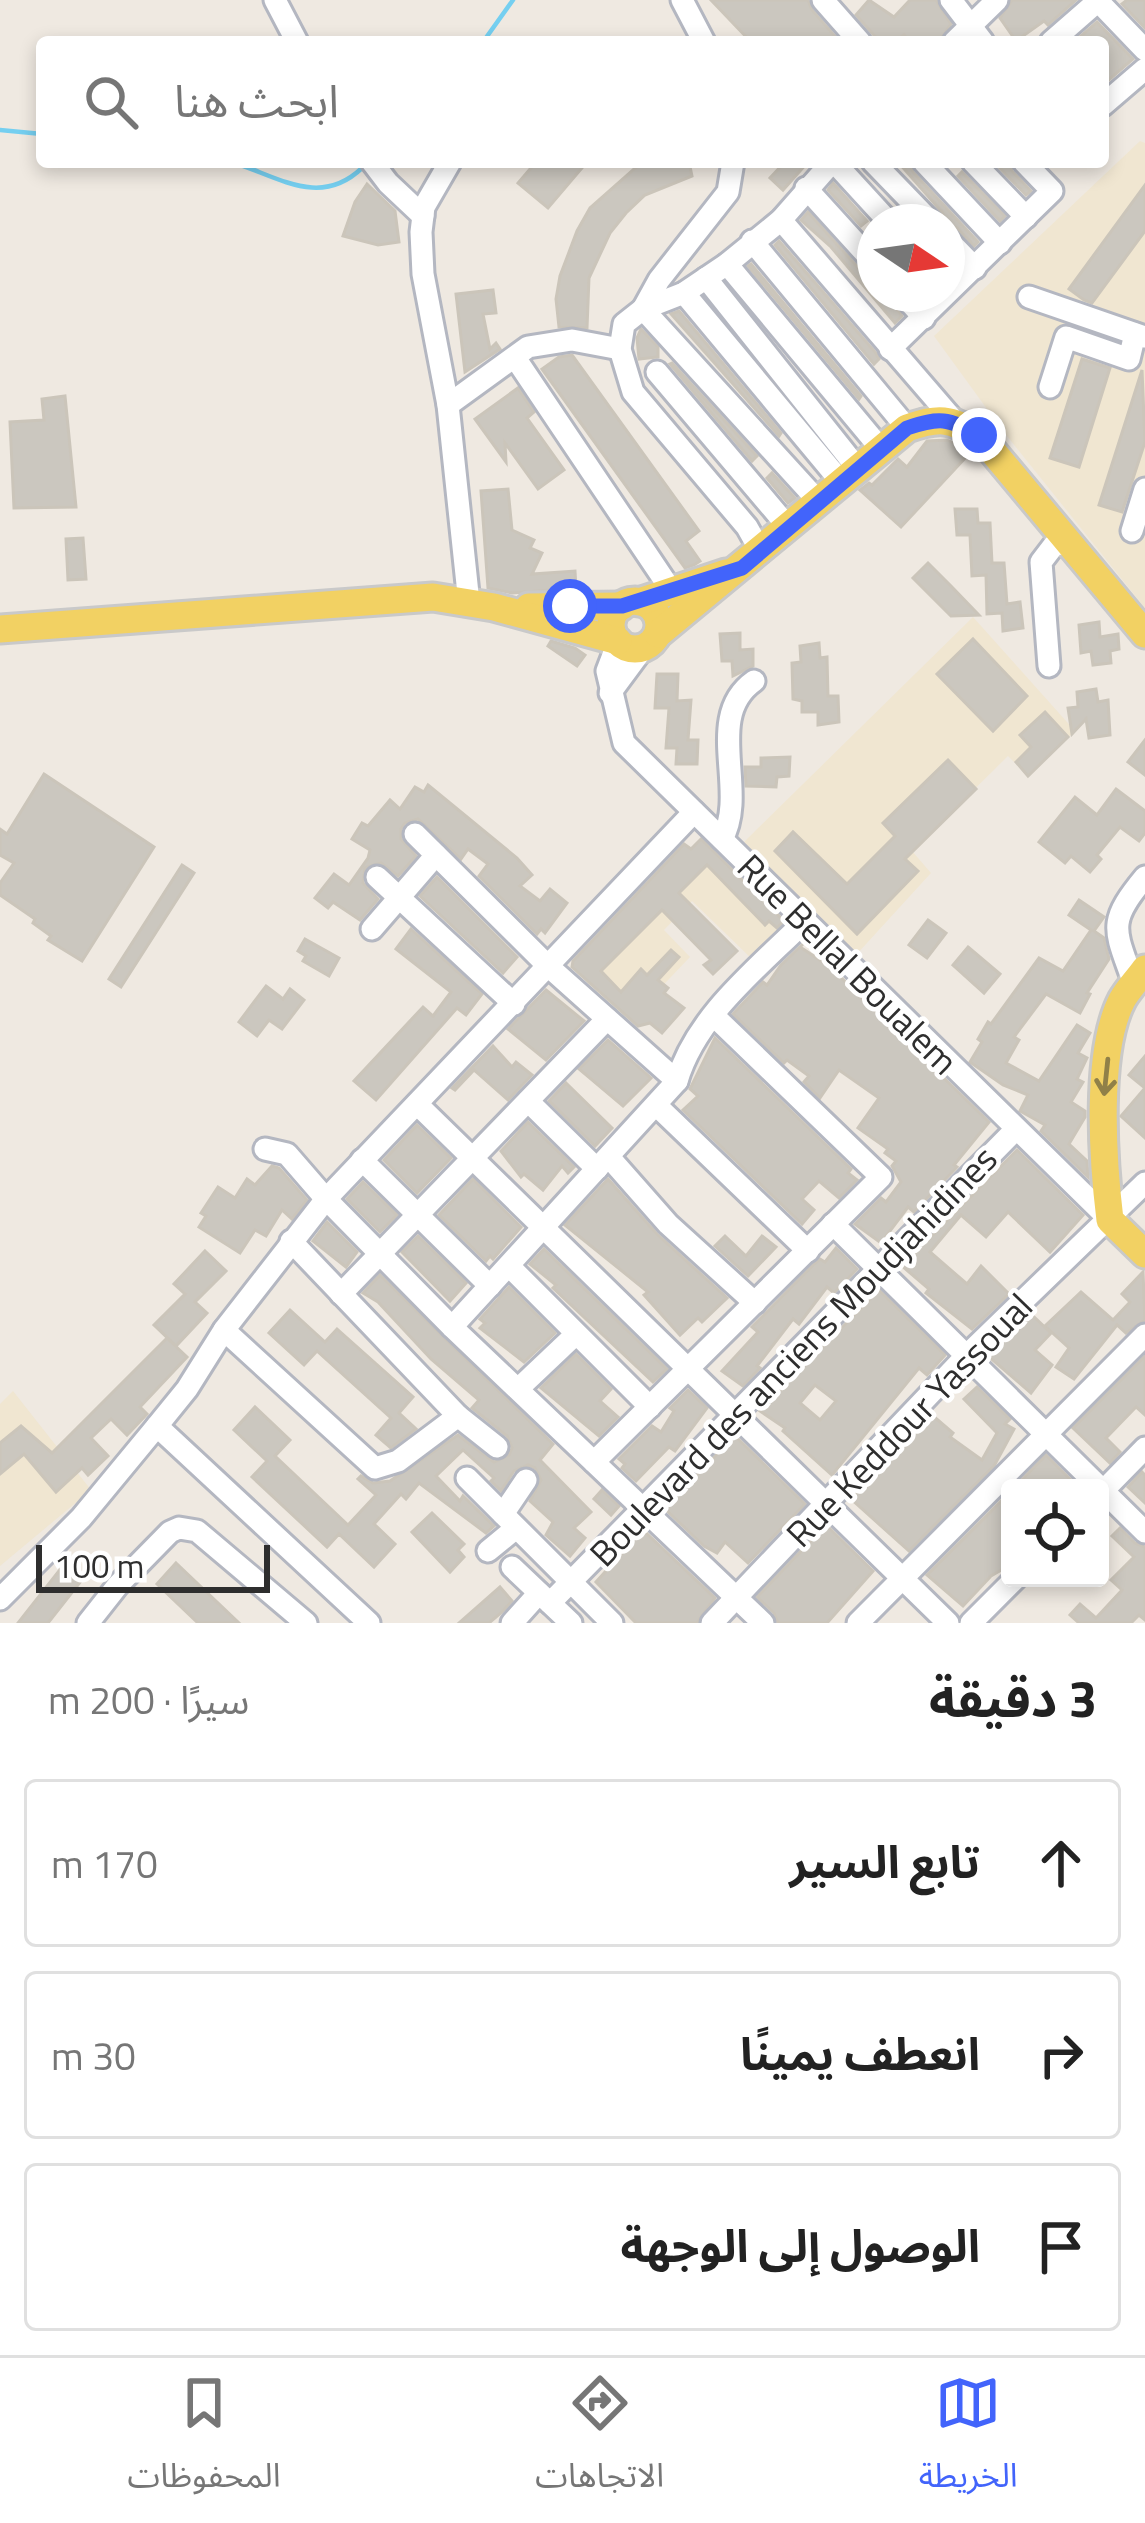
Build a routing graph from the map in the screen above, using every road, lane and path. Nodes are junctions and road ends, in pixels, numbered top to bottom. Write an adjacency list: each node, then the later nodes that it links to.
1 (274, 0): 8 (street)
2 (823, 0): 10 (street)
3 (951, 0): 7 (street)
4 (998, 0): 7 (street)
5 (1098, 0): 11 (street); 12 (street)
6 (688, 3): 9 (street)
7 (977, 34)
8 (294, 36)
9 (702, 36)
10 (855, 36)
11 (1058, 36)
12 (1145, 50)
13 (1145, 70): 14 (street)
14 (1109, 100)
15 (378, 168): 27 (street)
16 (448, 168): 27 (street)
17 (732, 168): 40 (street)
18 (827, 168): 24 (street)
19 (839, 168): 25 (street)
20 (879, 168): 26 (street)
21 (930, 168): 31 (street)
22 (979, 168): 28 (street)
23 (1030, 168): 28 (street)
24 (806, 188): 29 (street); 32 (street)
25 (872, 204)
26 (914, 204)
27 (423, 216): 56 (street)
28 (1026, 217): 31 (street)
29 (781, 220): 30 (street); 41 (street)
30 (752, 241): 34 (street); 46 (street)
31 (1000, 243): 35 (street)
32 (857, 244)
33 (965, 258): 35 (street)
34 (727, 264): 37 (street); 50 (street)
35 (975, 268): 36 (street)
36 (965, 276)
37 (706, 278): 38 (street); 53 (street)
38 (684, 292): 40 (street); 60 (street)
39 (1029, 298): 45 (street)
40 (643, 309): 48 (street); 49 (street)
41 (857, 312): 46 (street); 47 (street)
42 (918, 312): 44 (street)
43 (929, 312): 44 (street)
44 (924, 318): 47 (street)
45 (1140, 335): 54 (street)
46 (830, 336): 50 (street); 58 (street)
47 (890, 349): 57 (street)
48 (620, 350): 51 (street); 55 (street)
49 (682, 352): 52 (street); 62 (street)
50 (805, 357): 53 (street); 59 (street)
51 (516, 358): 56 (street); 67 (street)
52 (657, 372): 55 (street); 63 (street)
53 (784, 376): 60 (street)
54 (1051, 387)
55 (633, 392): 66 (street)
56 (448, 405): 69 (street)
57 (956, 423): 58 (main road); 65 (main road)
58 (907, 428): 59 (main road)
59 (881, 449): 60 (main road)
60 (850, 476): 62 (main road)
61 (1145, 489): 64 (street)
62 (819, 502): 63 (main road)
63 (789, 528): 66 (main road)
64 (1132, 532)
65 (1068, 543): 71 (main road); 73 (street)
66 (751, 560): 67 (main road); 72 (main road)
67 (671, 590): 68 (main road)
68 (631, 604): 69 (main road); 72 (main road); 72 (main road)
69 (482, 605): 70 (main road); 72 (main road)
70 (0, 629)
71 (1145, 634)
72 (634, 641): 75 (street, Rue Bellal Boualem)
73 (1049, 666)
74 (754, 681): 77 (street)
75 (694, 812): 77 (street, Rue Bellal Boualem); 84 (street)
76 (415, 834): 78 (street)
77 (722, 839): 82 (street, Rue Bellal Boualem)
78 (436, 855): 81 (street); 84 (street)
79 (377, 877): 81 (street)
80 (1145, 878): 85 (street)
81 (402, 896): 83 (street); 86 (street)
82 (805, 921): 87 (street); 93 (street, Rue Bellal Boualem)
83 (372, 929)
84 (548, 966): 86 (street); 88 (street)
85 (1140, 976): 101 (main road, one-way to 101)
86 (514, 1004): 91 (street)
87 (714, 1016): 89 (street); 102 (street)
88 (607, 1019): 89 (street); 90 (street)
89 (677, 1081): 92 (street)
90 (528, 1101): 95 (street); 97 (street)
91 (418, 1104): 95 (street); 96 (street)
92 (656, 1105): 97 (street); 105 (street)
93 (1016, 1129): 101 (street, Rue Bellal Boualem); 109 (street, Boulevard des anciens Moudjahidines)
94 (265, 1149): 99 (street)
95 (472, 1158): 100 (street); 103 (street)
96 (362, 1160): 99 (street); 100 (street)
97 (603, 1163): 103 (street); 112 (street)
98 (1145, 1183): 101 (street, Rue Keddour Yassoual)
99 (326, 1199): 104 (street); 106 (street)
100 (417, 1214): 106 (street); 110 (street)
101 (1110, 1220): 107 (main road); 117 (street, Rue Keddour Yassoual)
102 (833, 1224): 105 (street); 109 (street)
103 (545, 1228): 108 (street); 118 (street)
104 (291, 1241): 111 (street); 114 (street)
105 (808, 1251): 112 (street)
106 (380, 1254): 111 (street); 113 (street)
107 (1145, 1254)
108 (508, 1266): 110 (street); 115 (street)
109 (878, 1269): 117 (street); 121 (street, Boulevard des anciens Moudjahidines)
110 (490, 1286): 113 (street)
111 (341, 1294): 122 (street)
112 (755, 1304): 118 (street)
113 (452, 1327): 119 (street)
114 (224, 1330): 122 (street); 123 (street)
115 (574, 1334): 119 (street); 120 (street)
116 (1145, 1335): 124 (street)
117 (967, 1355): 124 (street); 133 (street, Rue Keddour Yassoual)
118 (689, 1368): 120 (street); 121 (street)
119 (518, 1389): 127 (street)
120 (650, 1407): 127 (street)
121 (736, 1414): 133 (street); 134 (street, Boulevard des anciens Moudjahidines)
122 (458, 1416): 125 (street)
123 (157, 1426): 144 (street); 147 (street)
124 (1046, 1434): 129 (street); 139 (street)
125 (497, 1447)
126 (1145, 1448): 131 (street)
127 (594, 1462): 134 (street)
128 (467, 1478): 135 (street)
129 (1089, 1479)
130 (526, 1480): 135 (street)
131 (1109, 1484)
132 (1109, 1499): 136 (street)
133 (826, 1503): 139 (street); 142 (street, Rue Keddour Yassoual)
134 (643, 1509): 140 (street, Boulevard des anciens Moudjahidines); 142 (street)
135 (510, 1521): 137 (street); 140 (street)
136 (1145, 1532)
137 (488, 1551)
138 (512, 1567): 143 (street)
139 (902, 1578): 153 (street); 154 (street)
140 (570, 1583): 143 (street, Boulevard des anciens Moudjahidines); 150 (street)
141 (1007, 1587): 155 (street)
142 (737, 1597): 151 (street, Rue Keddour Yassoual); 152 (street)
143 (544, 1598): 148 (street, Boulevard des anciens Moudjahidines); 149 (street)
144 (0, 1599)
145 (88, 1623): 146 (street)
146 (306, 1623)
147 (369, 1623)
148 (512, 1623)
149 (571, 1623)
150 (612, 1623)
151 (712, 1623)
152 (763, 1623)
153 (858, 1623)
154 (948, 1623)
155 (971, 1623)

